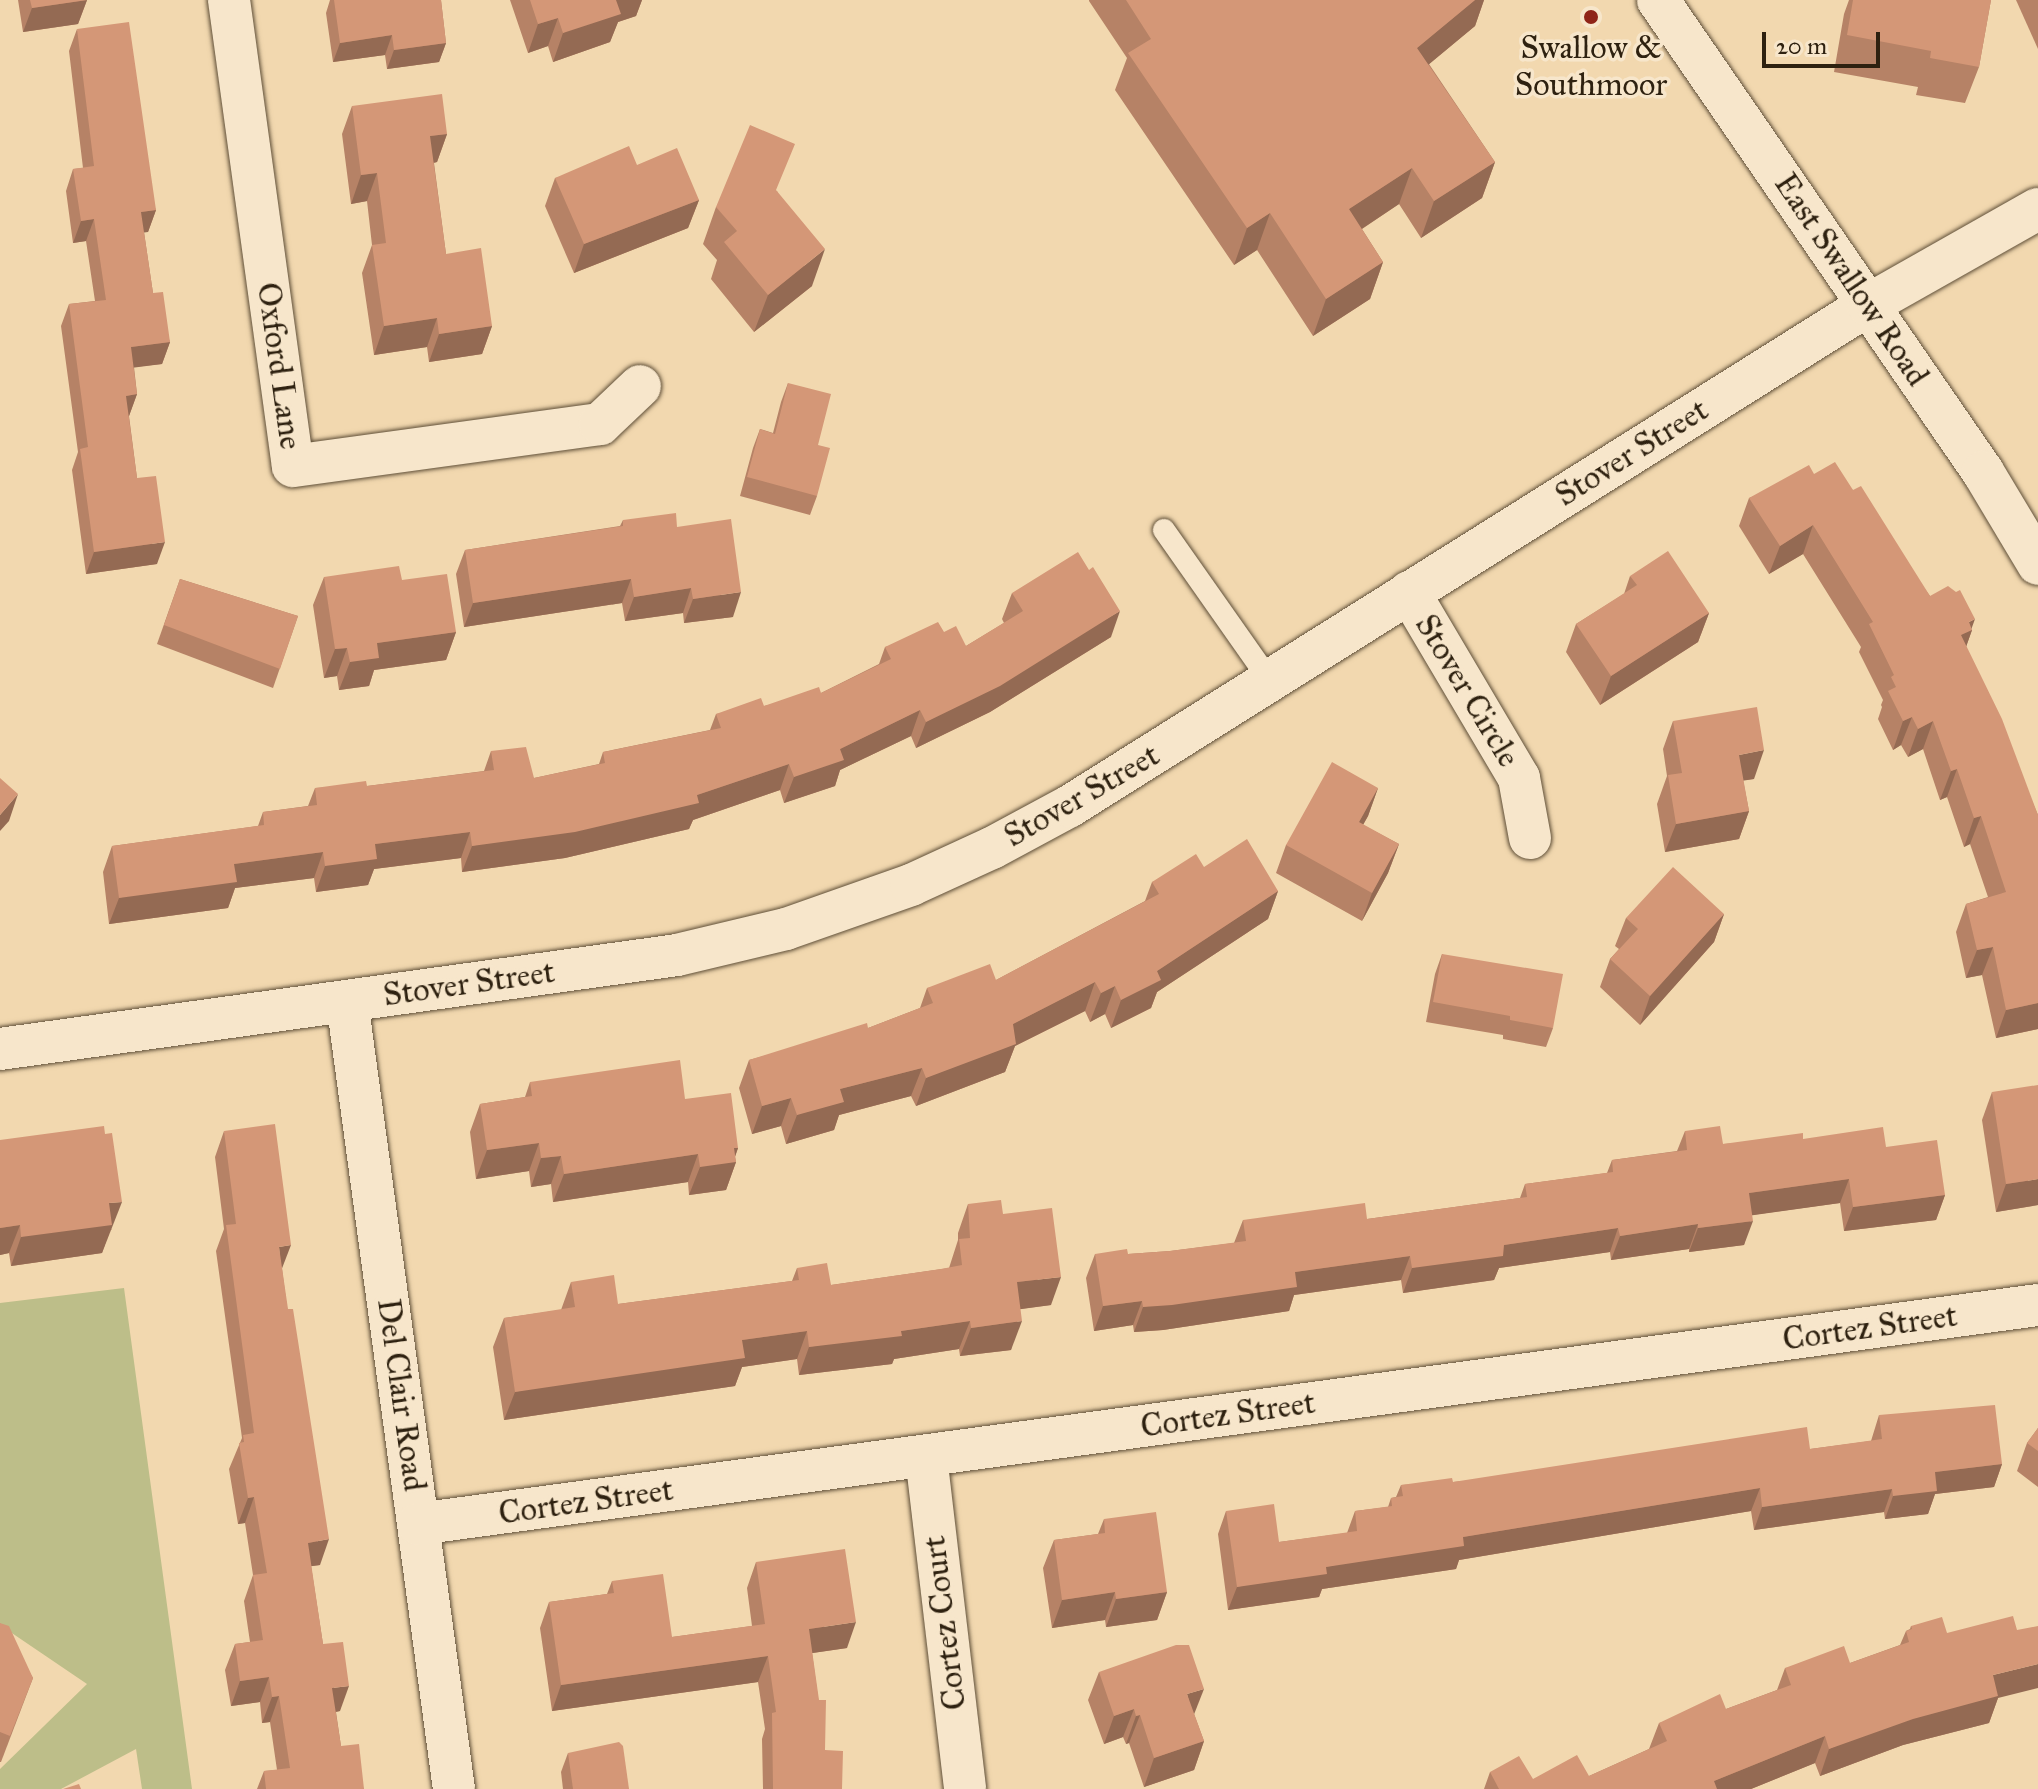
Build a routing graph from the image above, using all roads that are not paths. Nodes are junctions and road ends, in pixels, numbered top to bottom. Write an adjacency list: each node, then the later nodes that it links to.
1 (229, 0): 5 (street, Oxford Lane)
2 (1658, 0): 4 (street, East Swallow Road)
3 (2038, 209): 4 (street, Stover Street)
4 (1868, 305): 7 (street, East Swallow Road); 8 (street, Stover Street)
5 (640, 386)
6 (1164, 530): 9 (lane)
7 (2038, 564)
8 (1409, 592): 9 (street, Stover Street); 10 (street, Stover Circle)
9 (1270, 681): 11 (street, Stover Street)
10 (1530, 838)
11 (347, 1001): 12 (street, Stover Street); 15 (street, Del Clair Road)
12 (0, 1049)
13 (2038, 1305): 14 (street, Cortez Street)
14 (926, 1456): 15 (street, Cortez Street); 17 (street, Cortez Court)
15 (418, 1524): 16 (street, Del Clair Road)
16 (454, 1789)
17 (965, 1789)

